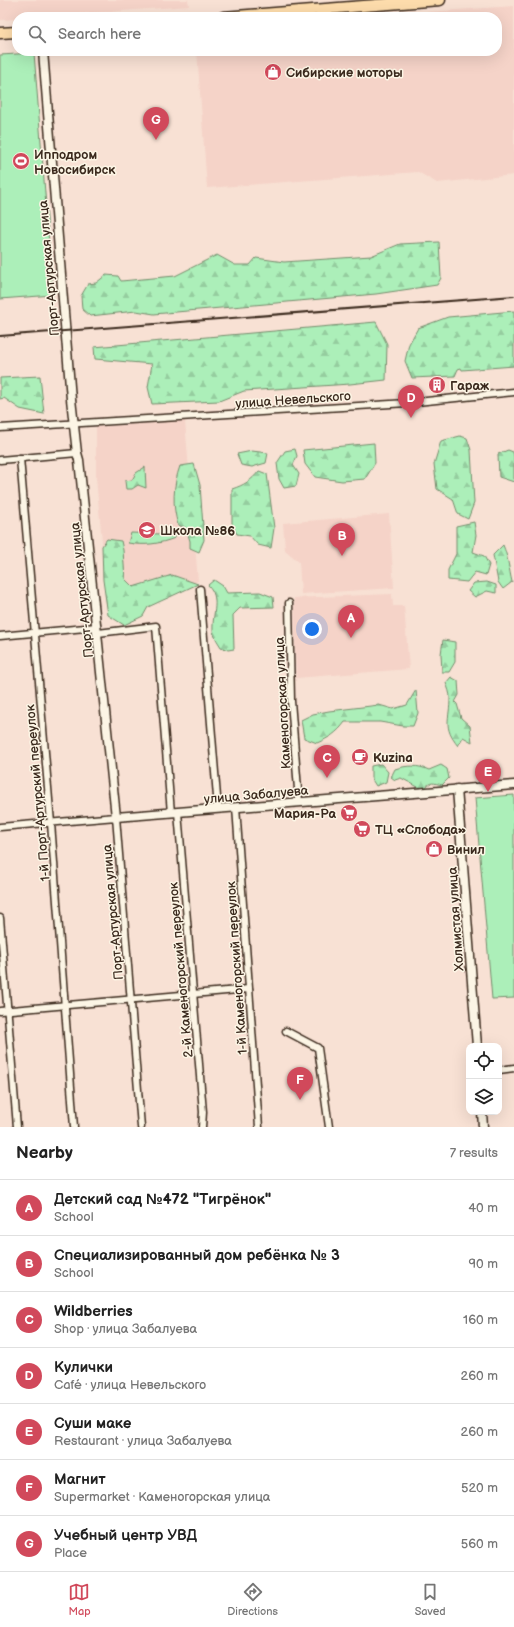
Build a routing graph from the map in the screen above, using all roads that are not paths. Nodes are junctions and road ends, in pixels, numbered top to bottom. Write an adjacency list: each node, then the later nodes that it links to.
1 (440, 0): 2 (main road)
2 (287, 12)
3 (12, 32): 4 (main road)
4 (0, 33)
5 (43, 56): 7 (street, Порт-Артурская улица)
6 (514, 392): 7 (street, улица Невельского)
7 (73, 423): 8 (street, улица Невельского); 9 (street, Порт-Артурская улица)
8 (0, 428)
9 (77, 453): 10 (street); 14 (street, Порт-Артурская улица)
10 (20, 458): 11 (street); 15 (street, 1-й Порт-Артурский переулок)
11 (0, 460)
12 (200, 589): 21 (street)
13 (289, 602): 19 (street, Каменогорская улица)
14 (97, 630): 15 (street); 22 (street, 2-й Каменогорский переулок); 23 (street, Порт-Артурская улица)
15 (34, 633): 16 (street); 24 (street, 1-й Порт-Артурский переулок)
16 (0, 636)
17 (514, 785): 18 (street, улица Забалуева)
18 (457, 789): 19 (street, улица Забалуева); 34 (street, Холмистая улица)
19 (299, 802): 20 (street, улица Забалуева)
20 (236, 807): 21 (street, улица Забалуева); 27 (street, 1-й Каменогорский переулок)
21 (218, 809): 22 (street, улица Забалуева)
22 (174, 812): 23 (street, улица Забалуева); 28 (street, 2-й Каменогорский переулок)
23 (116, 817): 24 (street, улица Забалуева); 29 (street, Порт-Артурская улица)
24 (51, 822): 25 (street, улица Забалуева); 30 (street, 1-й Порт-Артурский переулок)
25 (0, 827)
26 (0, 918): 31 (street)
27 (249, 989): 28 (street); 42 (street, 1-й Каменогорский переулок)
28 (192, 994): 29 (street); 41 (street, 2-й Каменогорский переулок)
29 (131, 1000): 30 (street); 40 (street, Порт-Артурская улица)
30 (66, 1006): 31 (street); 39 (street, 1-й Порт-Артурский переулок)
31 (8, 1011): 32 (street); 38 (street)
32 (0, 1012)
33 (286, 1031): 43 (street)
34 (477, 1043)
35 (514, 1068): 36 (street)
36 (502, 1070)
37 (482, 1115): 44 (street)
38 (17, 1127)
39 (74, 1127)
40 (141, 1127)
41 (202, 1127)
42 (260, 1127)
43 (329, 1127)
44 (483, 1127)

